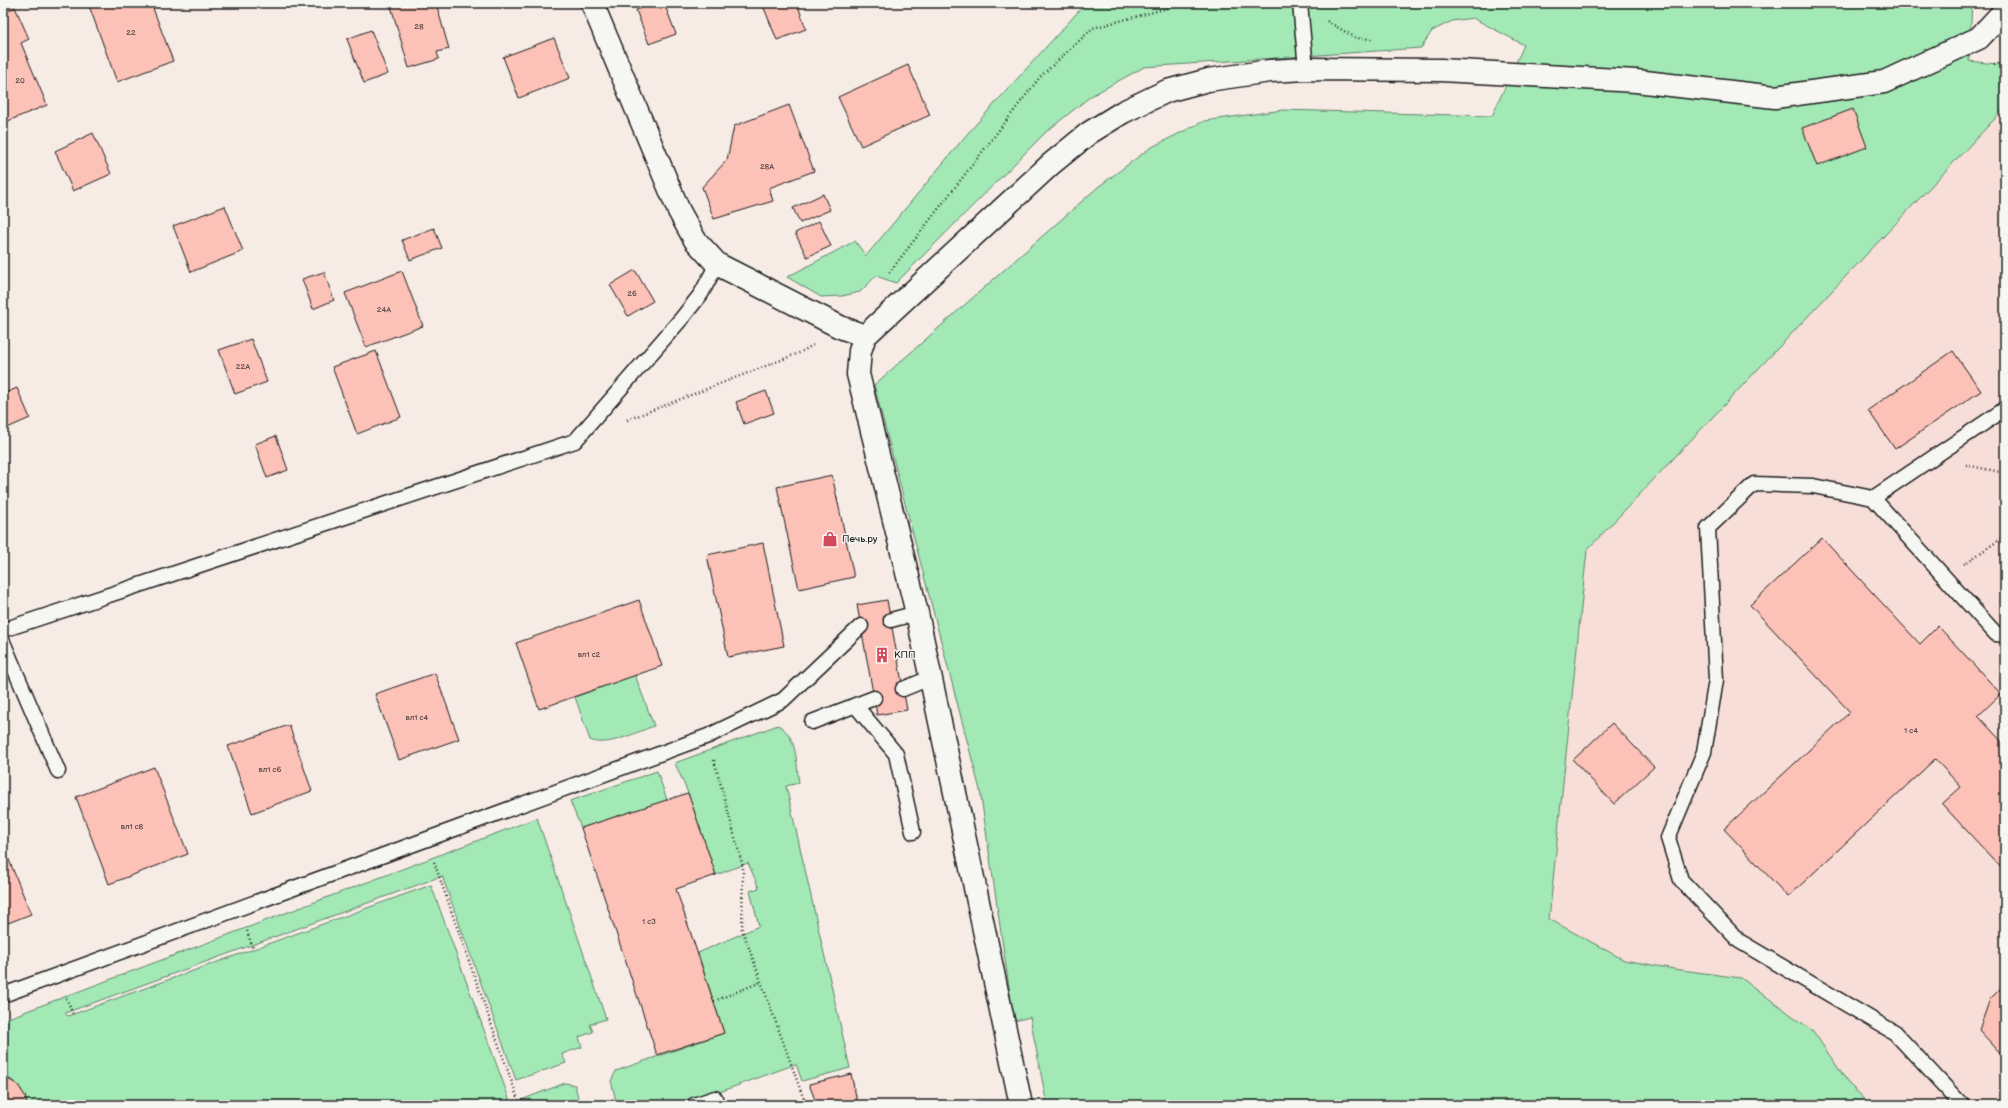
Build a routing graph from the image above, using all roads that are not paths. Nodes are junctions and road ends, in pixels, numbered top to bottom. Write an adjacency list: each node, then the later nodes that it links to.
1 (592, 3): 5 (street)
2 (1300, 3): 4 (lane)
3 (2005, 10): 4 (street)
4 (1306, 69): 6 (street)
5 (717, 264): 6 (street); 12 (lane)
6 (865, 336): 9 (street)
7 (2005, 409): 8 (lane)
8 (1873, 498): 13 (lane); 26 (lane)
9 (917, 613): 10 (lane); 15 (street)
10 (891, 620)
11 (861, 626): 22 (lane)
12 (3, 630)
13 (2005, 635)
14 (3, 642): 20 (lane)
15 (930, 678): 16 (lane); 25 (street)
16 (903, 689)
17 (874, 698): 18 (lane)
18 (855, 705): 19 (lane); 21 (lane)
19 (812, 722)
20 (58, 771)
21 (913, 832)
22 (3, 995)
23 (694, 1105): 24 (lane)
24 (717, 1105)
25 (1021, 1105)
26 (1962, 1105)

